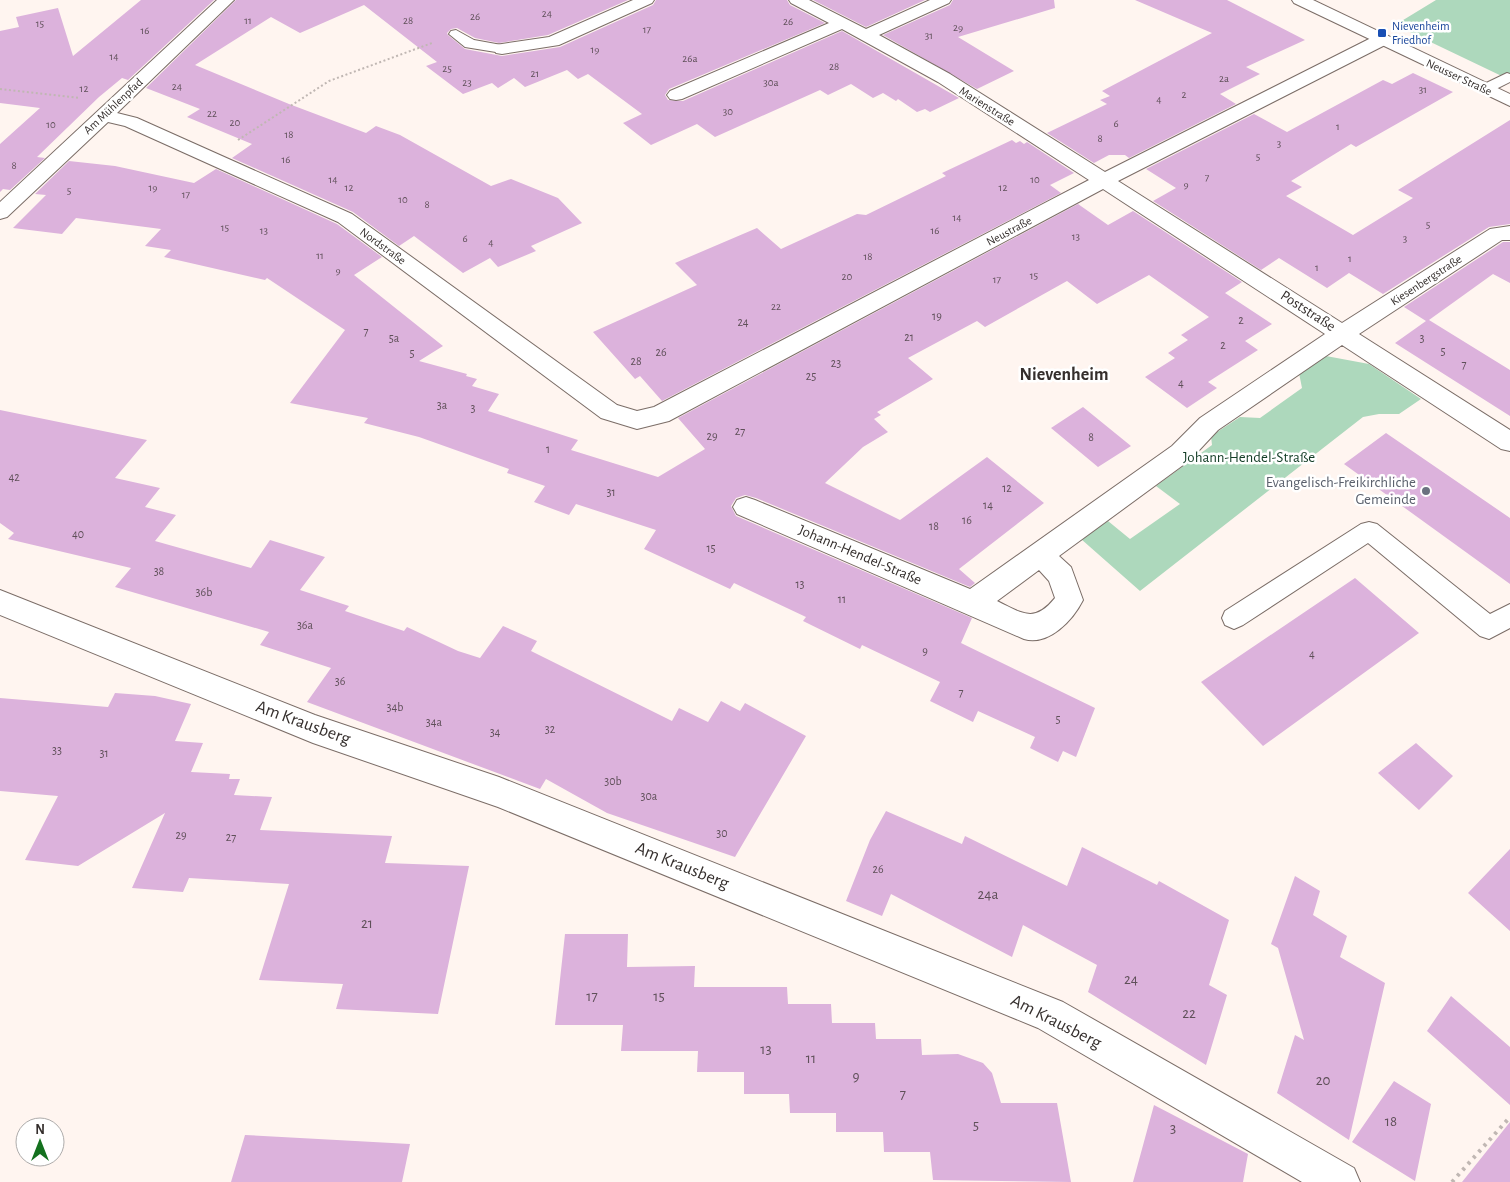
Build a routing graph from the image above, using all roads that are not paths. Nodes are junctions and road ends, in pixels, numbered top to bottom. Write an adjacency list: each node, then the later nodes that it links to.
1 (226, 0): 15 (street, Am Mühlenpfad)
2 (646, 0): 10 (street)
3 (797, 0): 6 (street, Marienstraße)
4 (943, 0): 8 (street)
5 (1300, 0): 9 (street, Neusser Straße)
6 (843, 23): 8 (street, Marienstraße); 13 (street)
7 (456, 34): 10 (lane)
8 (866, 35): 16 (street, Marienstraße)
9 (1381, 40): 12 (street, Neusser Straße); 16 (street, Neustraße)
10 (502, 49)
11 (1507, 78): 12 (lane)
12 (1485, 89): 14 (street, Neusser Straße)
13 (676, 95)
14 (1510, 101)
15 (111, 109): 17 (street, Am Mühlenpfad); 20 (street, Nordstraße)
16 (1105, 180): 19 (street, Poststraße); 20 (street, Neustraße)
17 (0, 213)
18 (1510, 233): 19 (street, Kiesenbergstraße)
19 (1344, 334): 21 (street, Poststraße); 23 (street)
20 (637, 420)
21 (1510, 442)
22 (746, 507): 25 (street, Johann-Hendel-Straße)
23 (1041, 555): 25 (street); 25 (street, Johann-Hendel-Straße)
24 (0, 602): 28 (street, Am Krausberg)
25 (974, 604)
26 (1510, 615): 27 (lane)
27 (1234, 618)
28 (1340, 1182)

